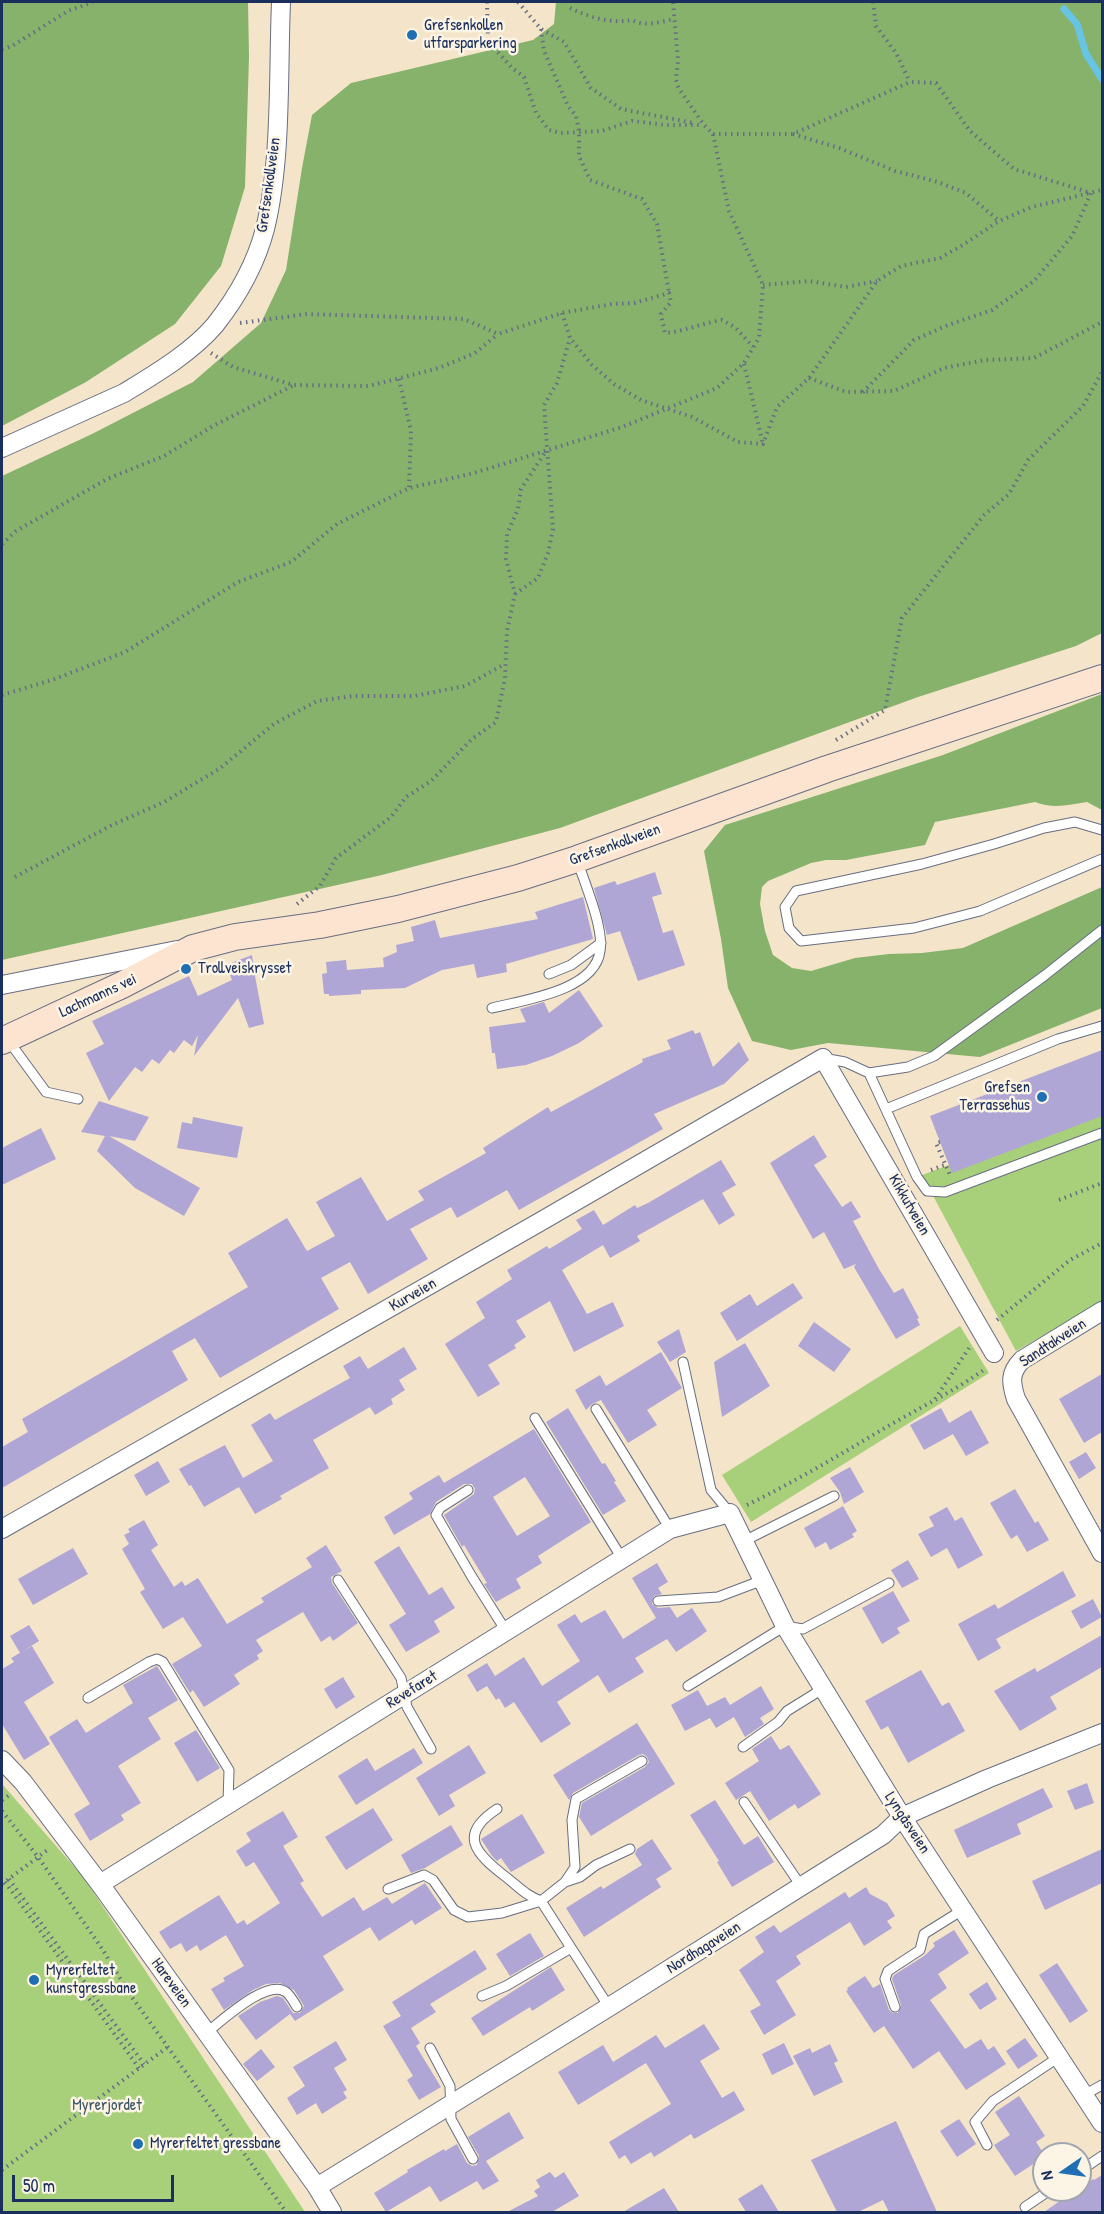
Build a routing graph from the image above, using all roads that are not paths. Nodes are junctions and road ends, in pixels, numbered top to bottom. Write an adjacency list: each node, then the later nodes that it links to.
1 (281, 2): 2 (street, Grefsenkollveien)
2 (2, 448)
3 (1102, 678): 5 (street, Grefsenkollveien)
4 (1102, 830): 6 (lane)
5 (577, 859): 8 (lane); 9 (street, Grefsenkollveien)
6 (1102, 859)
7 (1102, 930): 17 (lane)
8 (601, 944): 11 (lane); 13 (lane)
9 (193, 948): 10 (street, Lachmanns vei)
10 (118, 973): 12 (street); 15 (street, Lachmanns vei)
11 (549, 974)
12 (2, 985)
13 (492, 1008)
14 (1102, 1026): 19 (lane)
15 (4, 1040): 18 (lane)
16 (824, 1058): 17 (lane); 22 (street, Kikkutveien); 29 (street, Kurveien)
17 (869, 1073): 19 (lane)
18 (78, 1099)
19 (886, 1108): 20 (lane)
20 (1102, 1133)
21 (1102, 1311): 32 (street, Sandtakveien)
22 (991, 1360)
23 (683, 1362): 28 (lane)
24 (596, 1409): 30 (lane)
25 (535, 1418): 33 (lane)
26 (468, 1490): 39 (lane)
27 (834, 1496): 31 (lane)
28 (730, 1513): 30 (street, Revefaret); 31 (street, Lyngåsveien)
29 (2, 1529)
30 (670, 1529): 33 (street, Revefaret)
31 (744, 1541): 35 (street, Lyngåsveien)
32 (1102, 1553)
33 (623, 1560): 39 (street, Revefaret)
34 (338, 1580): 42 (lane)
35 (763, 1580): 37 (lane); 38 (street, Lyngåsveien)
36 (889, 1583): 38 (lane)
37 (658, 1601)
38 (786, 1626): 40 (lane); 41 (street, Lyngåsveien)
39 (506, 1631): 42 (street, Revefaret)
40 (688, 1686)
41 (824, 1688): 45 (lane); 52 (street, Lyngåsveien)
42 (403, 1695): 46 (lane); 50 (street, Revefaret)
43 (88, 1698): 50 (lane)
44 (1102, 1733): 52 (street, Nordhagaveien)
45 (743, 1747)
46 (431, 1749)
47 (2, 1760): 55 (street, Hareveien)
48 (642, 1761): 54 (lane)
49 (744, 1802): 56 (lane)
50 (228, 1803): 55 (street, Revefaret)
51 (497, 1809): 58 (lane)
52 (902, 1817): 56 (street, Nordhagaveien); 59 (street, Lyngåsveien)
53 (630, 1849): 54 (lane)
54 (565, 1882): 58 (lane)
55 (100, 1884): 65 (street, Hareveien)
56 (801, 1886): 63 (street, Nordhagaveien)
57 (388, 1888): 58 (lane)
58 (541, 1901): 60 (lane)
59 (964, 1909): 64 (lane); 67 (street, Lyngåsveien)
60 (571, 1948): 61 (lane); 63 (lane)
61 (482, 1996)
62 (297, 2007): 65 (lane)
63 (609, 2007): 70 (street, Nordhagaveien)
64 (895, 2007)
65 (207, 2032): 74 (street, Hareveien)
66 (430, 2048): 70 (lane)
67 (1059, 2057): 69 (street, Lyngåsveien); 72 (lane)
68 (1102, 2085): 69 (lane)
69 (1084, 2095): 71 (street, Lyngåsveien)
70 (450, 2104): 73 (lane); 74 (street, Nordhagaveien)
71 (1102, 2123)
72 (987, 2145)
73 (473, 2159)
74 (317, 2187): 77 (street, Hareveien)
75 (1032, 2202): 76 (lane)
76 (1025, 2207)
77 (332, 2212)

